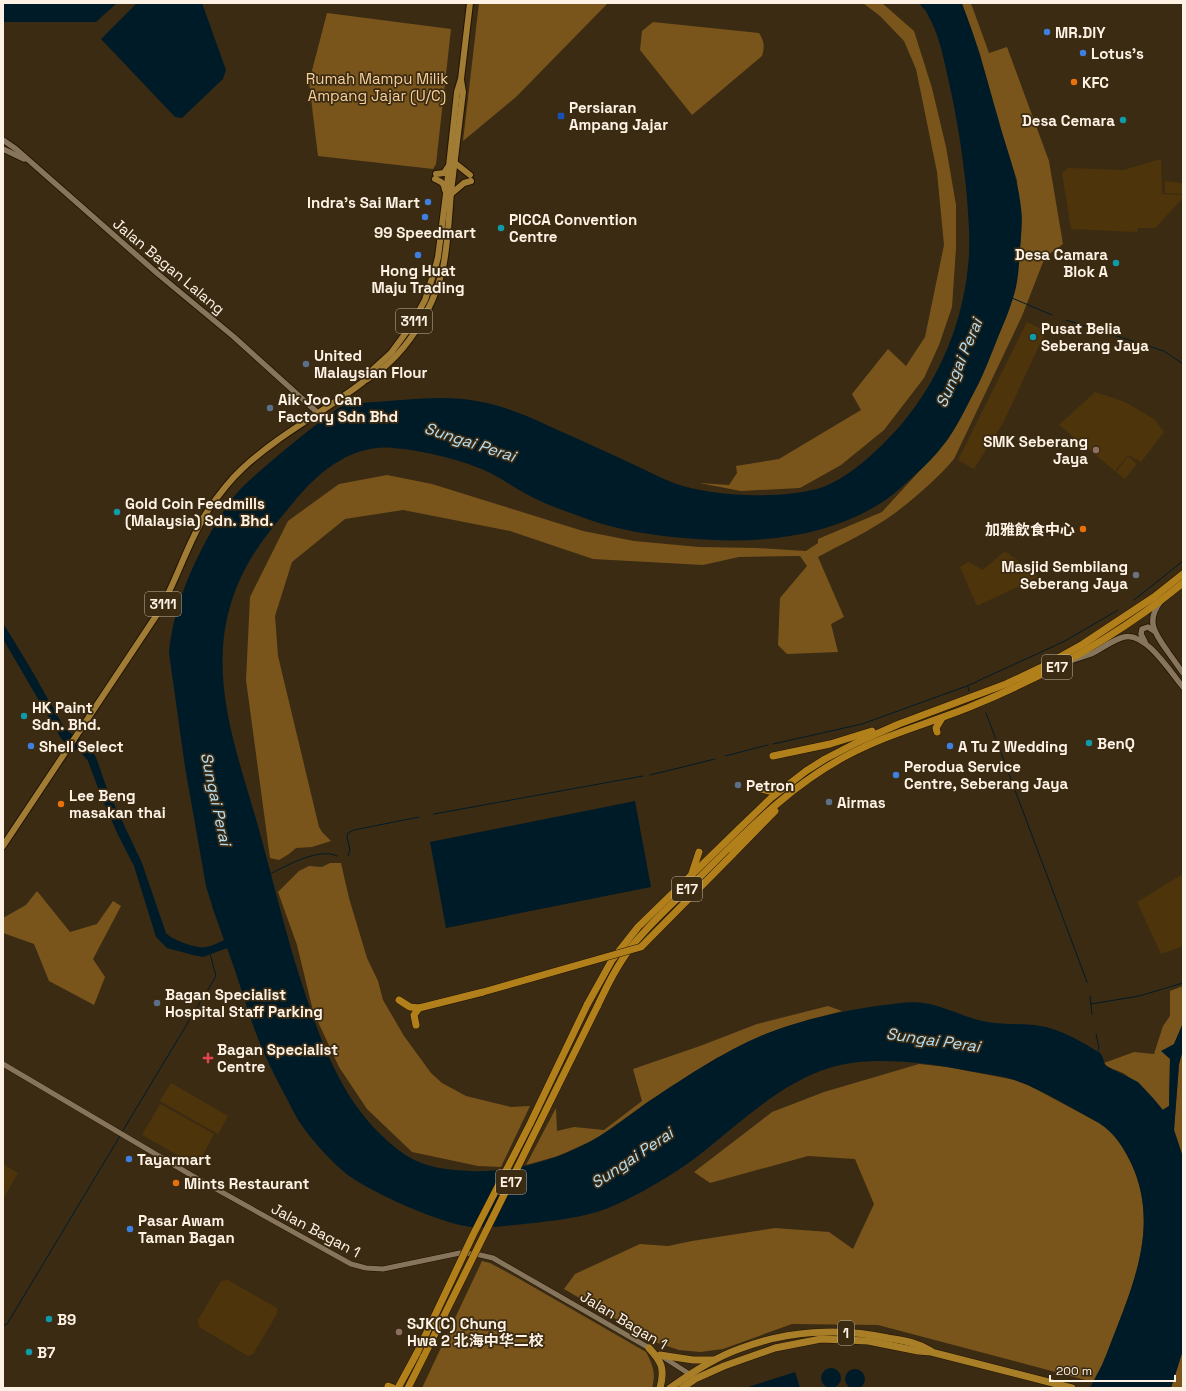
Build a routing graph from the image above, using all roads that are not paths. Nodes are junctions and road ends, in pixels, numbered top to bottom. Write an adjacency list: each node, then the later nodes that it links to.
1 (470, 3): 5 (main road)
2 (3, 141): 4 (main road, Jalan Bagan Lalang)
3 (3, 149): 4 (main road)
4 (32, 163): 7 (main road, Jalan Bagan Lalang)
5 (452, 164): 6 (main road); 6 (main road); 6 (main road)
6 (449, 194): 7 (main road, 3111)
7 (318, 413): 22 (main road, 3111)
8 (1183, 574): 17 (highway, E17)
9 (1183, 583): 10 (highway, E17)
10 (1163, 600): 11 (main road); 13 (highway, E17)
11 (1154, 630): 12 (main road); 14 (main road)
12 (1145, 643): 13 (main road); 15 (main road)
13 (1066, 663): 16 (highway, E17)
14 (1183, 673)
15 (1183, 687)
16 (942, 718): 18 (highway); 20 (highway, E17)
17 (899, 724): 19 (highway); 20 (highway, E17)
18 (937, 732)
19 (773, 756)
20 (794, 784): 21 (highway); 24 (highway, E17); 26 (highway, bridge); 31 (highway, E17, bridge)
21 (761, 789)
22 (3, 846)
23 (699, 852): 24 (highway)
24 (691, 875): 31 (highway, E17, bridge)
25 (399, 1000): 26 (highway)
26 (419, 1008): 27 (highway)
27 (416, 1025)
28 (3, 1064): 29 (street, Jalan Bagan 1)
29 (649, 1348): 32 (street, Jalan Bagan 1); 37 (highway)
30 (931, 1352): 33 (highway, 1); 34 (highway, 1); 40 (highway, 1)
31 (420, 1355): 35 (highway, E17); 36 (highway, E17)
32 (660, 1355): 33 (highway); 34 (street, Jalan Bagan 1)
33 (716, 1360): 34 (highway, 1)
34 (692, 1376): 38 (highway, 1); 39 (highway, 1)
35 (398, 1388)
36 (408, 1388)
37 (660, 1388)
38 (670, 1388)
39 (682, 1388)
40 (1072, 1388)

